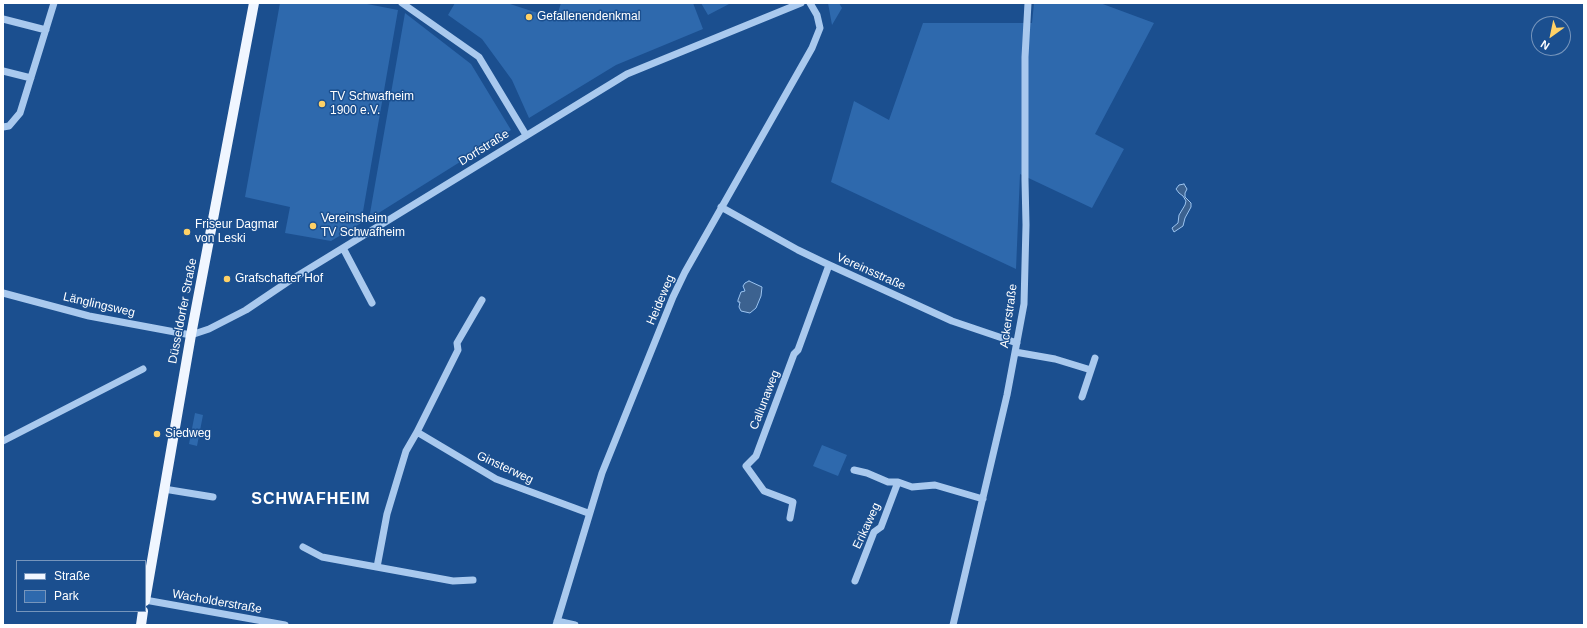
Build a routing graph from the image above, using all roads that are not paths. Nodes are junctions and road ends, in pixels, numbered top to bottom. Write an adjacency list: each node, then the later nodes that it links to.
1 (54, 3): 8 (street)
2 (254, 3): 19 (main road, Düsseldorfer Straße)
3 (402, 3): 12 (street)
4 (801, 3): 12 (street, Dorfstraße)
5 (810, 3): 13 (street, Heideweg)
6 (1028, 3): 20 (street, Ackerstraße)
7 (3, 19): 8 (street)
8 (46, 30): 10 (street)
9 (3, 71): 10 (street)
10 (31, 78): 11 (street)
11 (3, 127)
12 (526, 135): 14 (street, Dorfstraße)
13 (722, 207): 15 (street, Vereinsstraße); 33 (street, Heideweg)
14 (343, 248): 18 (street); 19 (street, Dorfstraße)
15 (829, 265): 20 (street, Vereinsstraße); 34 (street, Callunaweg)
16 (3, 293): 19 (street, Länglingsweg)
17 (482, 300): 26 (street)
18 (372, 302)
19 (191, 335): 30 (main road, Düsseldorfer Straße)
20 (1017, 343): 21 (street, Ackerstraße)
21 (1015, 352): 24 (street); 32 (street, Ackerstraße)
22 (1095, 358): 24 (street)
23 (143, 369): 27 (street)
24 (1091, 370): 25 (street)
25 (1082, 396)
26 (417, 432): 33 (street, Ginsterweg); 36 (street)
27 (3, 441)
28 (854, 470): 29 (street)
29 (898, 482): 32 (street); 38 (street, Erikaweg)
30 (164, 489): 31 (street); 39 (main road, Düsseldorfer Straße)
31 (213, 497)
32 (983, 499): 46 (street, Ackerstraße)
33 (588, 513): 42 (street, Heideweg)
34 (790, 518)
35 (302, 547): 36 (street)
36 (377, 567): 37 (street)
37 (473, 580)
38 (855, 580)
39 (146, 595)
40 (146, 601): 44 (street, Wacholderstraße)
41 (143, 612): 43 (main road)
42 (556, 623): 45 (street)
43 (141, 625)
44 (285, 625)
45 (575, 625)
46 (953, 625)

